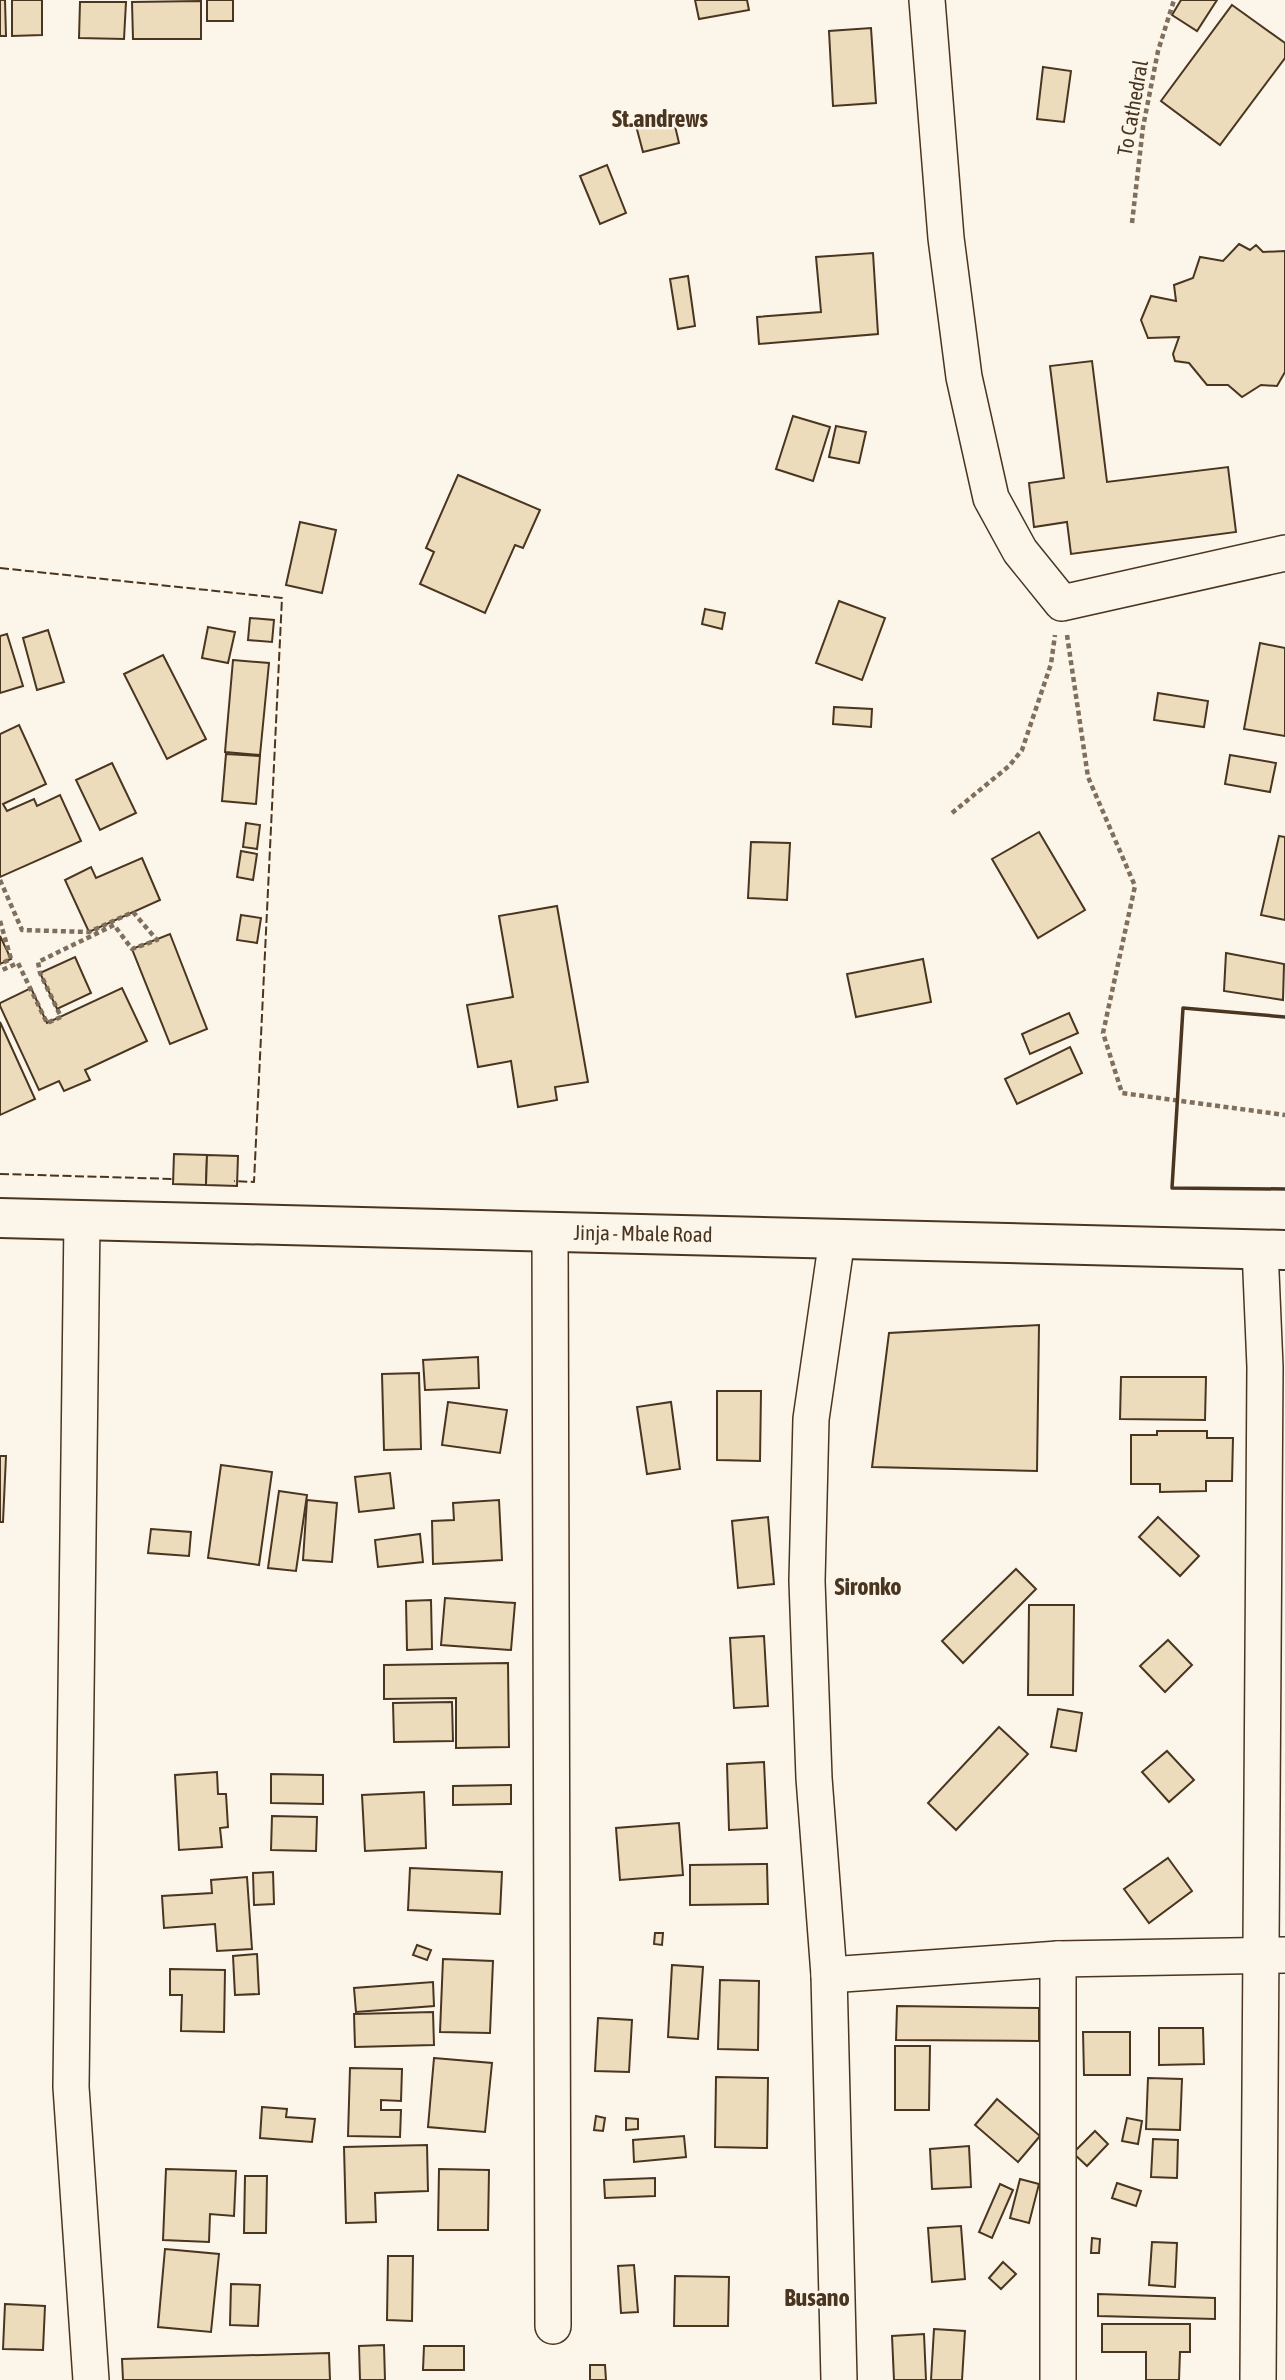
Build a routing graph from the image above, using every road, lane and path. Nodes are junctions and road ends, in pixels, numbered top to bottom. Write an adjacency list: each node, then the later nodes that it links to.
1 (927, 0): 5 (street)
2 (1174, 0): 3 (path, To Cathedral)
3 (1132, 223)
4 (1285, 553): 5 (street)
5 (1062, 603): 6 (path); 11 (path)
6 (952, 813)
7 (0, 880): 10 (path)
8 (0, 921): 9 (path)
9 (0, 964)
10 (0, 971)
11 (1285, 1115)
12 (0, 1218): 13 (main road, Jinja - Mbale Road)
13 (82, 1220): 14 (main road, Jinja - Mbale Road); 21 (street)
14 (550, 1231): 15 (main road, Jinja - Mbale Road); 20 (street)
15 (837, 1239): 16 (main road, Jinja - Mbale Road); 19 (street)
16 (1273, 1250): 17 (street)
17 (1273, 1955): 18 (street); 24 (street)
18 (1058, 1959): 19 (street); 23 (street)
19 (829, 1975): 22 (street)
20 (554, 2326)
21 (91, 2380)
22 (839, 2380)
23 (1058, 2380)
24 (1258, 2380)

